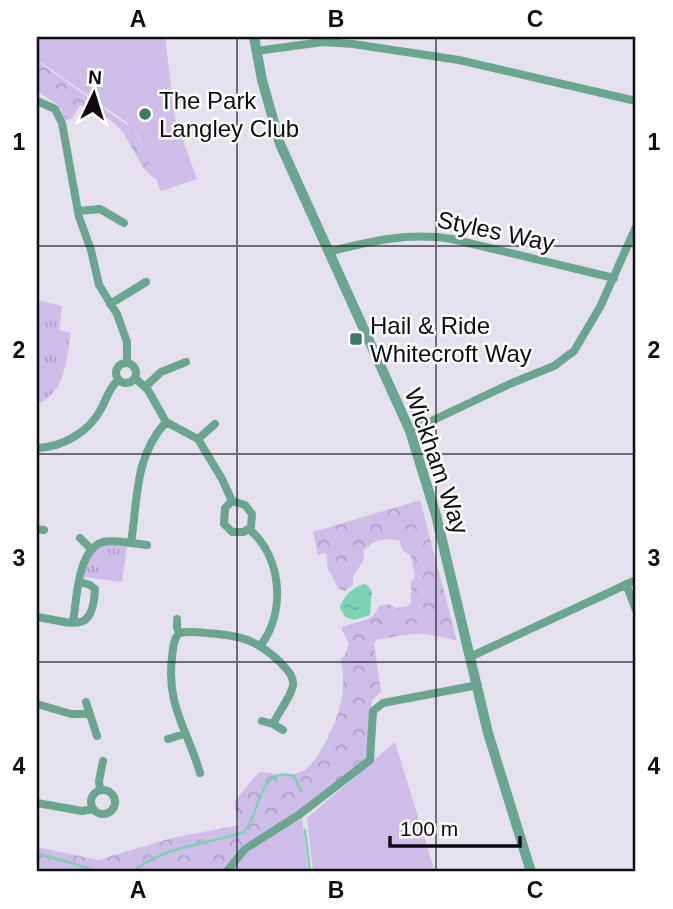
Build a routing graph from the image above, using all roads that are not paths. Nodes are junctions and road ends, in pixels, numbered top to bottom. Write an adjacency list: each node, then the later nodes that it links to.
1 (254, 37): 2 (street, Wickham Way)
2 (256, 51): 4 (street); 8 (street, Wickham Way)
3 (37, 101): 5 (street)
4 (636, 101)
5 (78, 211): 6 (street); 11 (street)
6 (124, 223)
7 (636, 227): 9 (street)
8 (328, 252): 9 (street, Styles Way); 19 (street, Wickham Way)
9 (614, 278): 19 (street)
10 (146, 282): 11 (street)
11 (110, 304): 13 (street)
12 (186, 362): 16 (street)
13 (127, 363): 14 (street); 15 (street)
14 (135, 378): 15 (street); 16 (street)
15 (118, 380): 21 (street)
16 (145, 387): 17 (street)
17 (166, 422): 20 (street); 25 (street)
18 (215, 424): 20 (street)
19 (410, 431): 37 (street, Wickham Way)
20 (198, 439): 22 (street)
21 (37, 448)
22 (232, 501): 23 (street); 23 (street)
23 (249, 529): 36 (street)
24 (80, 538): 27 (street)
25 (131, 543): 26 (street); 27 (street)
26 (147, 545)
27 (91, 549): 28 (street)
28 (80, 580): 34 (street); 34 (street)
29 (636, 580): 30 (street)
30 (626, 584): 31 (street); 37 (street)
31 (636, 610)
32 (37, 617): 34 (street)
33 (177, 619): 35 (street)
34 (73, 622)
35 (179, 633): 36 (street); 45 (street)
36 (261, 645): 43 (street)
37 (471, 656): 38 (street, Wickham Way)
38 (478, 685): 53 (street); 54 (street, Wickham Way)
39 (86, 702): 41 (street)
40 (37, 704): 41 (street)
41 (90, 714): 46 (street)
42 (262, 721): 43 (street)
43 (273, 723): 44 (street)
44 (283, 730)
45 (184, 734): 47 (street); 49 (street)
46 (97, 736)
47 (168, 739)
48 (103, 761): 50 (street)
49 (200, 773)
50 (100, 790): 52 (street); 52 (street)
51 (37, 803): 52 (street)
52 (93, 809)
53 (226, 872)
54 (531, 872)

